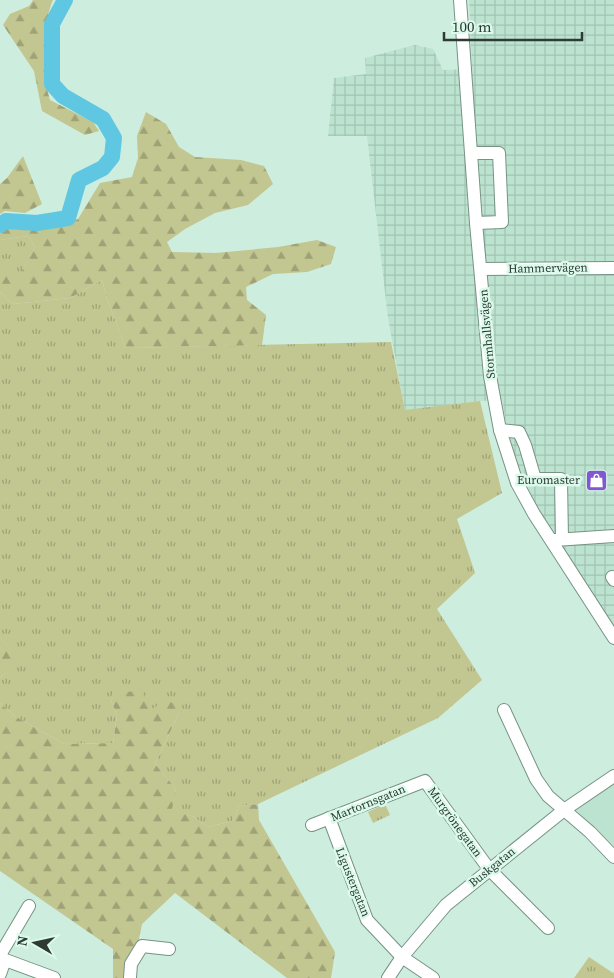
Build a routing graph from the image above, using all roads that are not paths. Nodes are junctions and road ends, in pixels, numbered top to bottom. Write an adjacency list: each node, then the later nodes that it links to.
1 (460, 0): 2 (street, Stormhallsvägen)
2 (471, 153): 3 (street, Stormhallsvägen); 3 (street)
3 (476, 223): 5 (street, Stormhallsvägen)
4 (614, 268): 5 (street, Hammervägen)
5 (481, 269): 6 (street, Stormhallsvägen)
6 (500, 430): 8 (street, Stormhallsvägen); 8 (street)
7 (614, 536): 8 (street)
8 (556, 540): 9 (street, Stormhallsvägen)
9 (614, 638)
10 (504, 710): 13 (street)
11 (614, 776): 13 (street, Buskgatan)
12 (425, 781): 14 (street, Martornsgatan); 17 (street, Murgrönegatan)
13 (564, 810): 16 (street); 17 (street, Buskgatan)
14 (329, 818): 15 (street, Martornsgatan); 21 (street, Ligustergatan)
15 (312, 825)
16 (614, 857)
17 (489, 869): 19 (street, Murgrönegatan); 21 (street, Buskgatan)
18 (29, 906): 22 (street)
19 (548, 928)
20 (169, 949): 25 (street)
21 (402, 957): 26 (street, Buskgatan); 27 (street, Ligustergatan)
22 (2, 958): 23 (street); 24 (street)
23 (0, 974)
24 (52, 978)
25 (130, 978)
26 (388, 978)
27 (433, 978)

